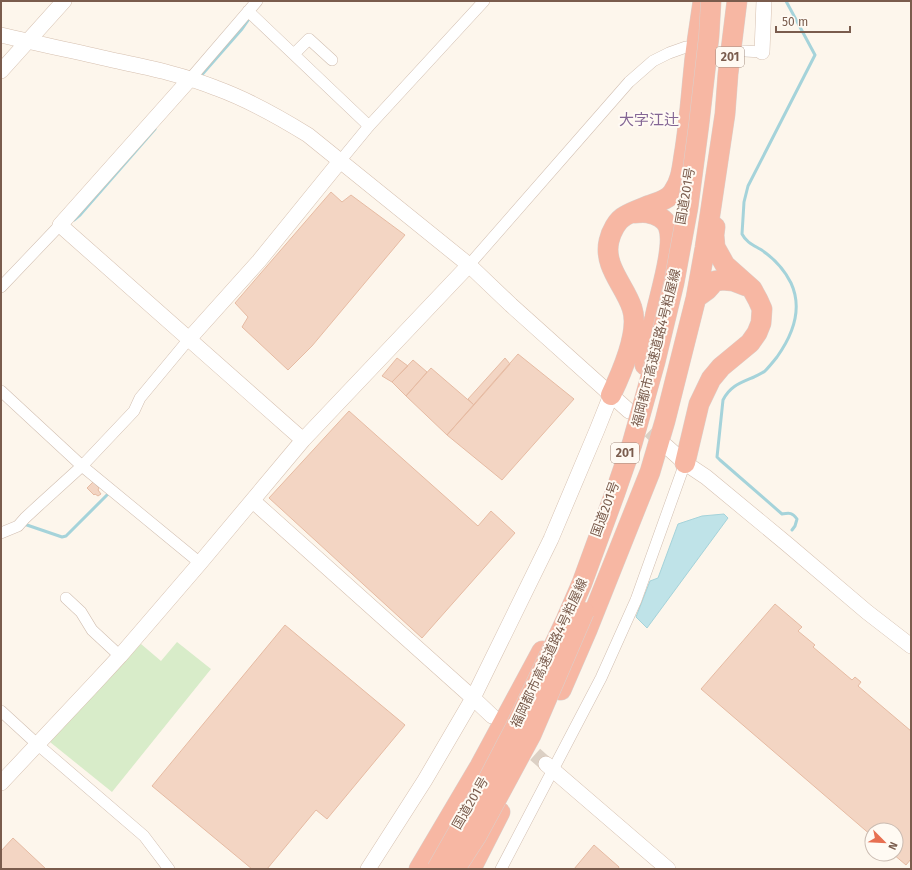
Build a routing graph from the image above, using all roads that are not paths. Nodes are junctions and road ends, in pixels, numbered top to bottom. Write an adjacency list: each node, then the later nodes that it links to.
1 (64, 1): 10 (street)
2 (484, 1): 19 (street)
3 (704, 1): 21 (highway); 30 (highway, 国道201号 / 201)
4 (711, 1): 54 (highway, 福岡都市高速道路4号粕屋線, bridge)
5 (722, 1): 55 (highway, 福岡都市高速道路4号粕屋線, bridge)
6 (736, 1): 18 (highway, 国道201号 / 201)
7 (764, 1): 13 (street)
8 (252, 4): 14 (street); 17 (street)
9 (1, 35): 10 (street)
10 (28, 42): 16 (street); 17 (street)
11 (686, 47): 23 (street)
12 (745, 51): 13 (street)
13 (762, 52)
14 (294, 54): 15 (street); 19 (street)
15 (332, 60)
16 (1, 71)
17 (190, 79): 20 (street); 22 (street)
18 (725, 114): 25 (highway); 26 (highway, 国道201号 / 201)
19 (369, 126): 20 (street)
20 (340, 160): 23 (street); 27 (street)
21 (631, 213): 29 (highway); 30 (highway)
22 (60, 225): 24 (street); 27 (street)
23 (469, 265): 29 (street); 31 (street)
24 (1, 287)
25 (752, 289): 26 (highway); 33 (highway)
26 (696, 298): 48 (highway, 国道201号 / 201)
27 (189, 339): 31 (street); 34 (street)
28 (1, 391): 34 (street)
29 (611, 395): 30 (street); 42 (street)
30 (633, 407): 40 (highway, 国道201号 / 201)
31 (303, 440): 35 (street)
32 (666, 446): 33 (street)
33 (685, 463): 39 (street); 46 (street)
34 (82, 466): 36 (street); 37 (street)
35 (252, 501): 37 (street); 42 (street)
36 (1, 533)
37 (200, 563): 41 (street)
38 (66, 598): 41 (street)
39 (911, 646)
40 (550, 648): 52 (highway); 53 (highway, 国道201号 / 201)
41 (120, 656): 45 (street)
42 (473, 698): 44 (street); 51 (street)
43 (1, 711): 45 (street)
44 (492, 716)
45 (37, 744): 47 (street); 50 (street)
46 (550, 767): 49 (street); 58 (street)
47 (1, 783)
48 (509, 794): 56 (highway, 国道201号 / 201); 57 (highway)
49 (666, 868)
50 (170, 869)
51 (368, 869)
52 (419, 869)
53 (432, 869)
54 (437, 869)
55 (455, 869)
56 (465, 869)
57 (471, 869)
58 (501, 869)

